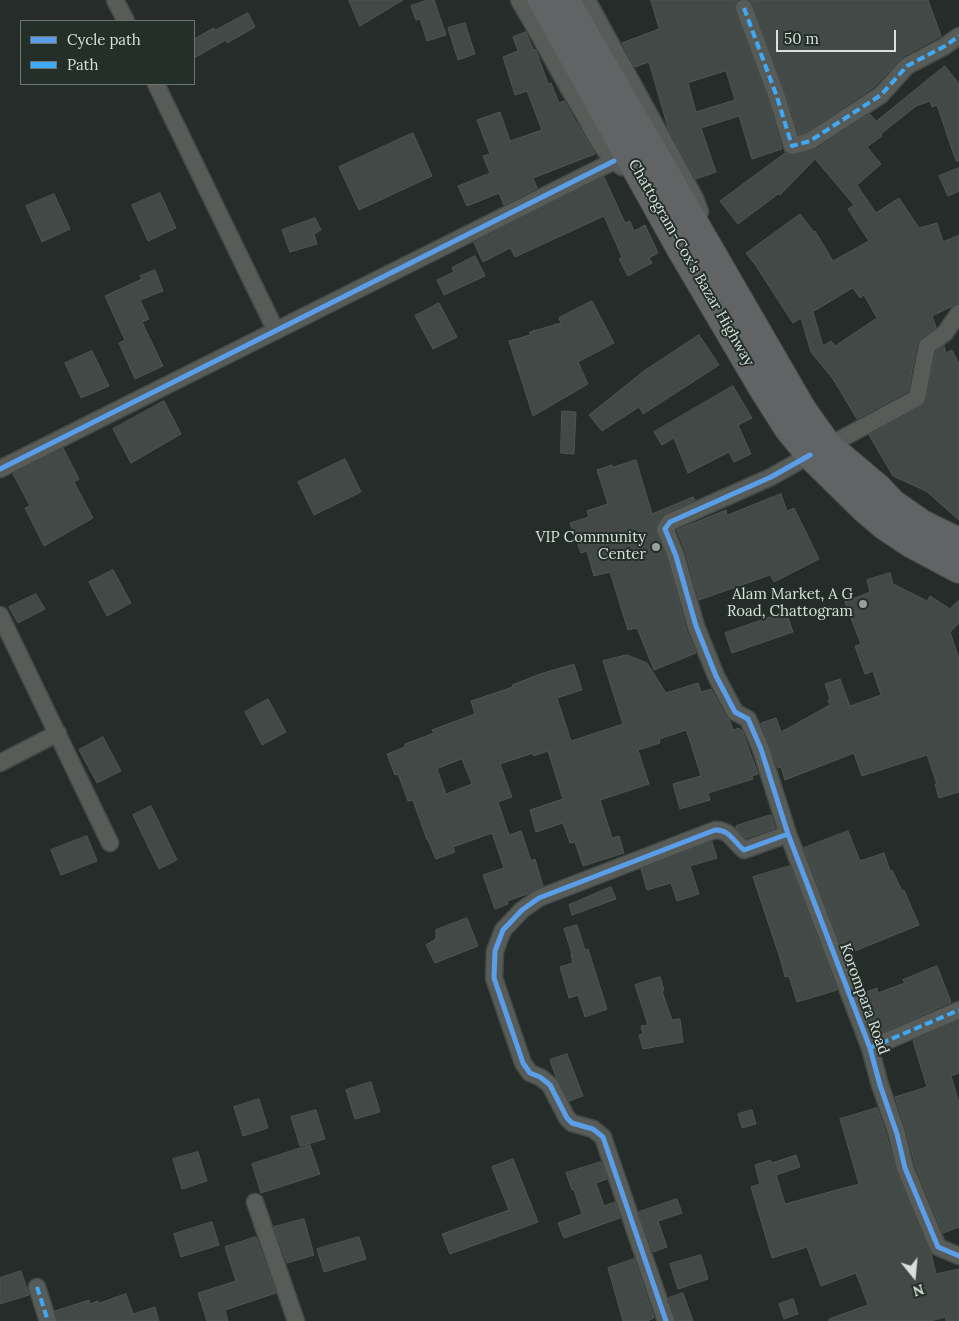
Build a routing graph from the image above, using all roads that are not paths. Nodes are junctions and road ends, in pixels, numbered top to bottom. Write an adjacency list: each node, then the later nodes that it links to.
1 (115, 0): 7 (street)
2 (519, 0): 10 (street)
3 (542, 0): 11 (highway, Chattogram-Cox's Bazar Highway)
4 (565, 0): 12 (highway, Chattogram-Cox's Bazar Highway)
5 (587, 0): 12 (street)
6 (744, 8): 8 (street)
7 (125, 20)
8 (959, 36)
9 (156, 85): 14 (street)
10 (614, 161): 11 (street); 14 (street)
11 (643, 181): 12 (highway, Chattogram-Cox's Bazar Highway)
12 (693, 246): 15 (highway, Chattogram-Cox's Bazar Highway)
13 (959, 313): 15 (street)
14 (276, 331): 16 (street)
15 (819, 451): 17 (highway, Chattogram-Cox's Bazar Highway); 26 (street, Korompara Road)
16 (0, 469)
17 (871, 498): 18 (highway); 19 (highway); 22 (highway)
18 (959, 524)
19 (919, 531): 20 (highway); 21 (highway)
20 (959, 542)
21 (959, 558)
22 (959, 569)
23 (0, 615): 24 (street)
24 (58, 733): 25 (street); 27 (street)
25 (0, 763)
26 (788, 834): 29 (street, Korompara Road); 35 (street)
27 (110, 843)
28 (959, 1010): 29 (street)
29 (870, 1048): 31 (street, Korompara Road)
30 (255, 1202): 34 (street)
31 (959, 1256)
32 (37, 1287): 33 (street)
33 (48, 1321)
34 (296, 1321)
35 (666, 1321)

